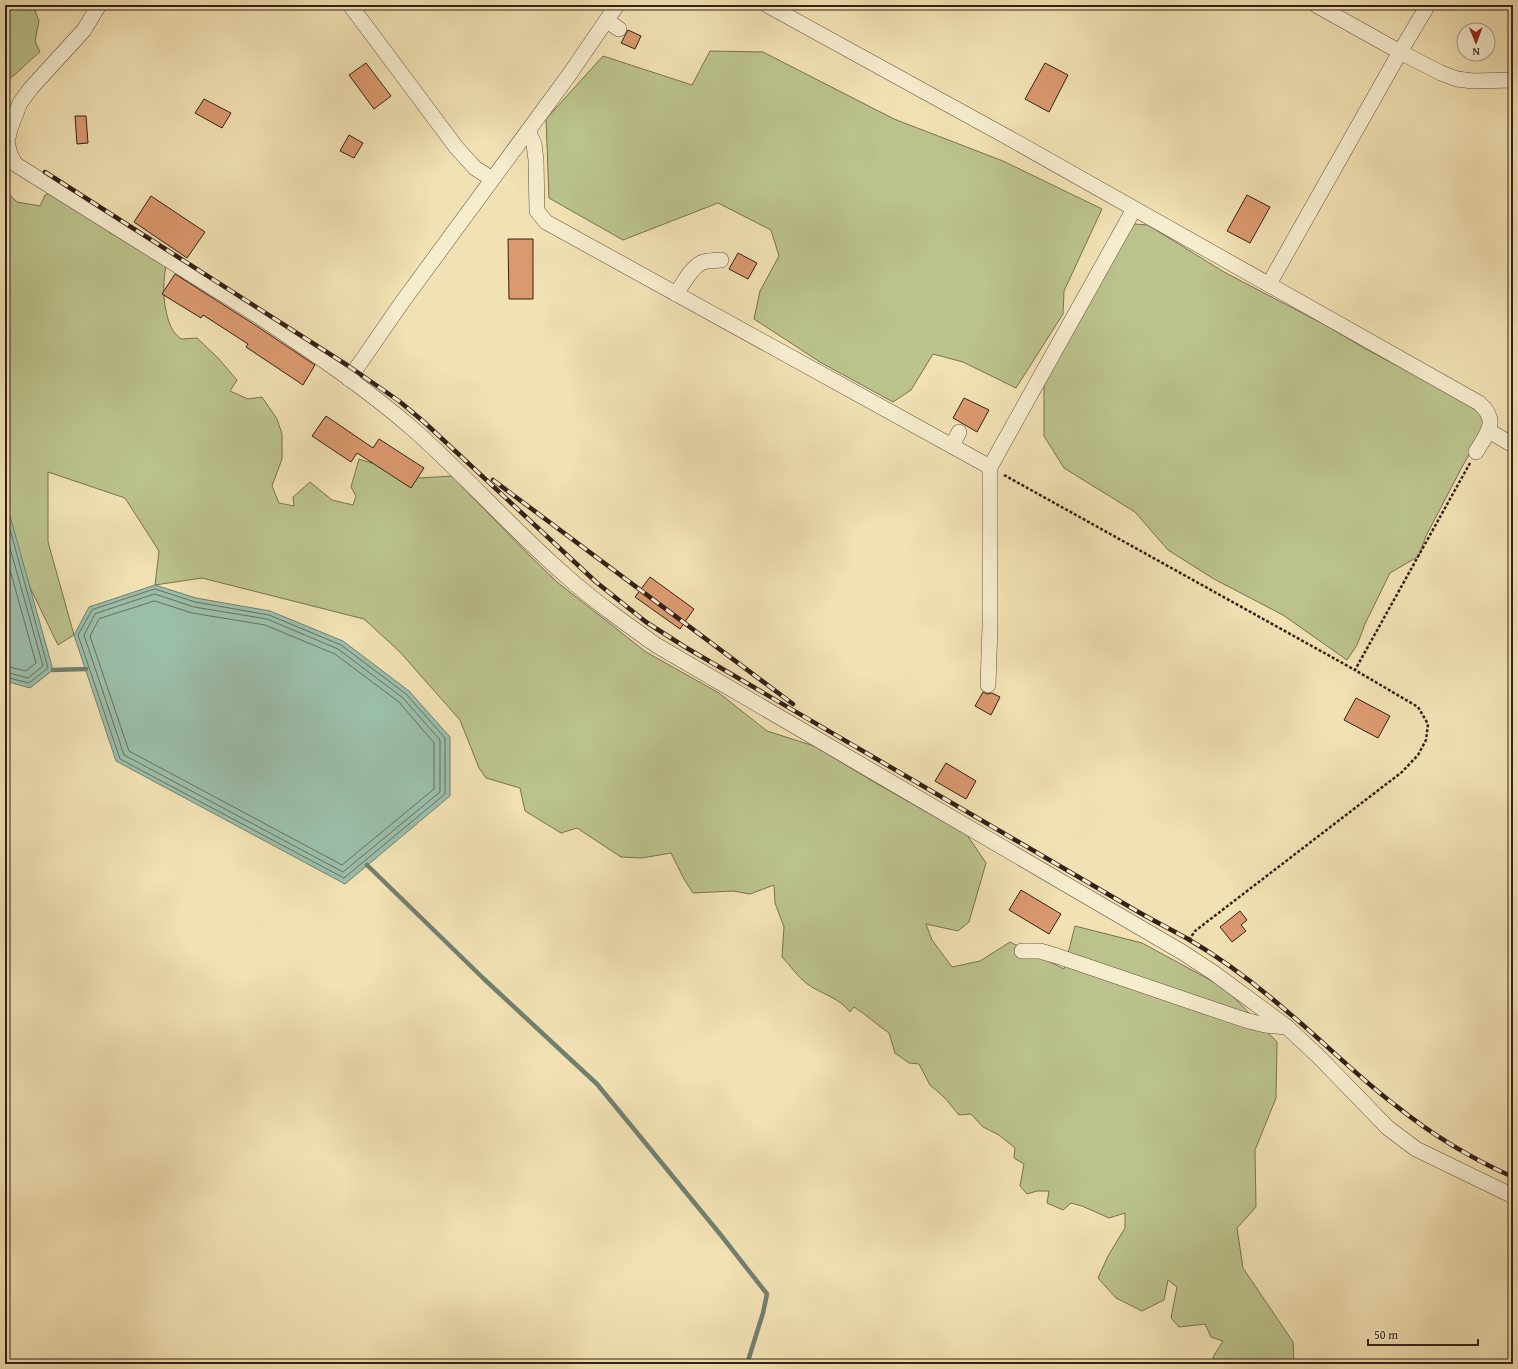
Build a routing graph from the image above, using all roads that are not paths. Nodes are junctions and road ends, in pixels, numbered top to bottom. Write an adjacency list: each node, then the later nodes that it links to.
1 (99, 5): 15 (lane)
2 (350, 5): 10 (lane)
3 (617, 5): 9 (lane)
4 (766, 5): 11 (lane)
5 (1316, 5): 7 (lane)
6 (1428, 5): 7 (lane)
7 (1400, 52): 8 (lane); 13 (lane)
8 (1513, 80)
9 (528, 131): 10 (lane); 14 (lane)
10 (492, 179): 15 (lane)
11 (1134, 209): 13 (lane); 21 (lane)
12 (720, 260): 14 (lane)
13 (1269, 284): 16 (lane)
14 (676, 294): 19 (lane)
15 (348, 379): 24 (lane)
16 (1489, 431): 18 (lane); 20 (lane)
17 (959, 432): 19 (lane)
18 (1513, 445)
19 (952, 446): 21 (lane)
20 (1476, 452)
21 (990, 467): 22 (lane)
22 (988, 685)
23 (1022, 951): 24 (lane)
24 (1287, 1027): 25 (lane)
25 (1513, 1196)

